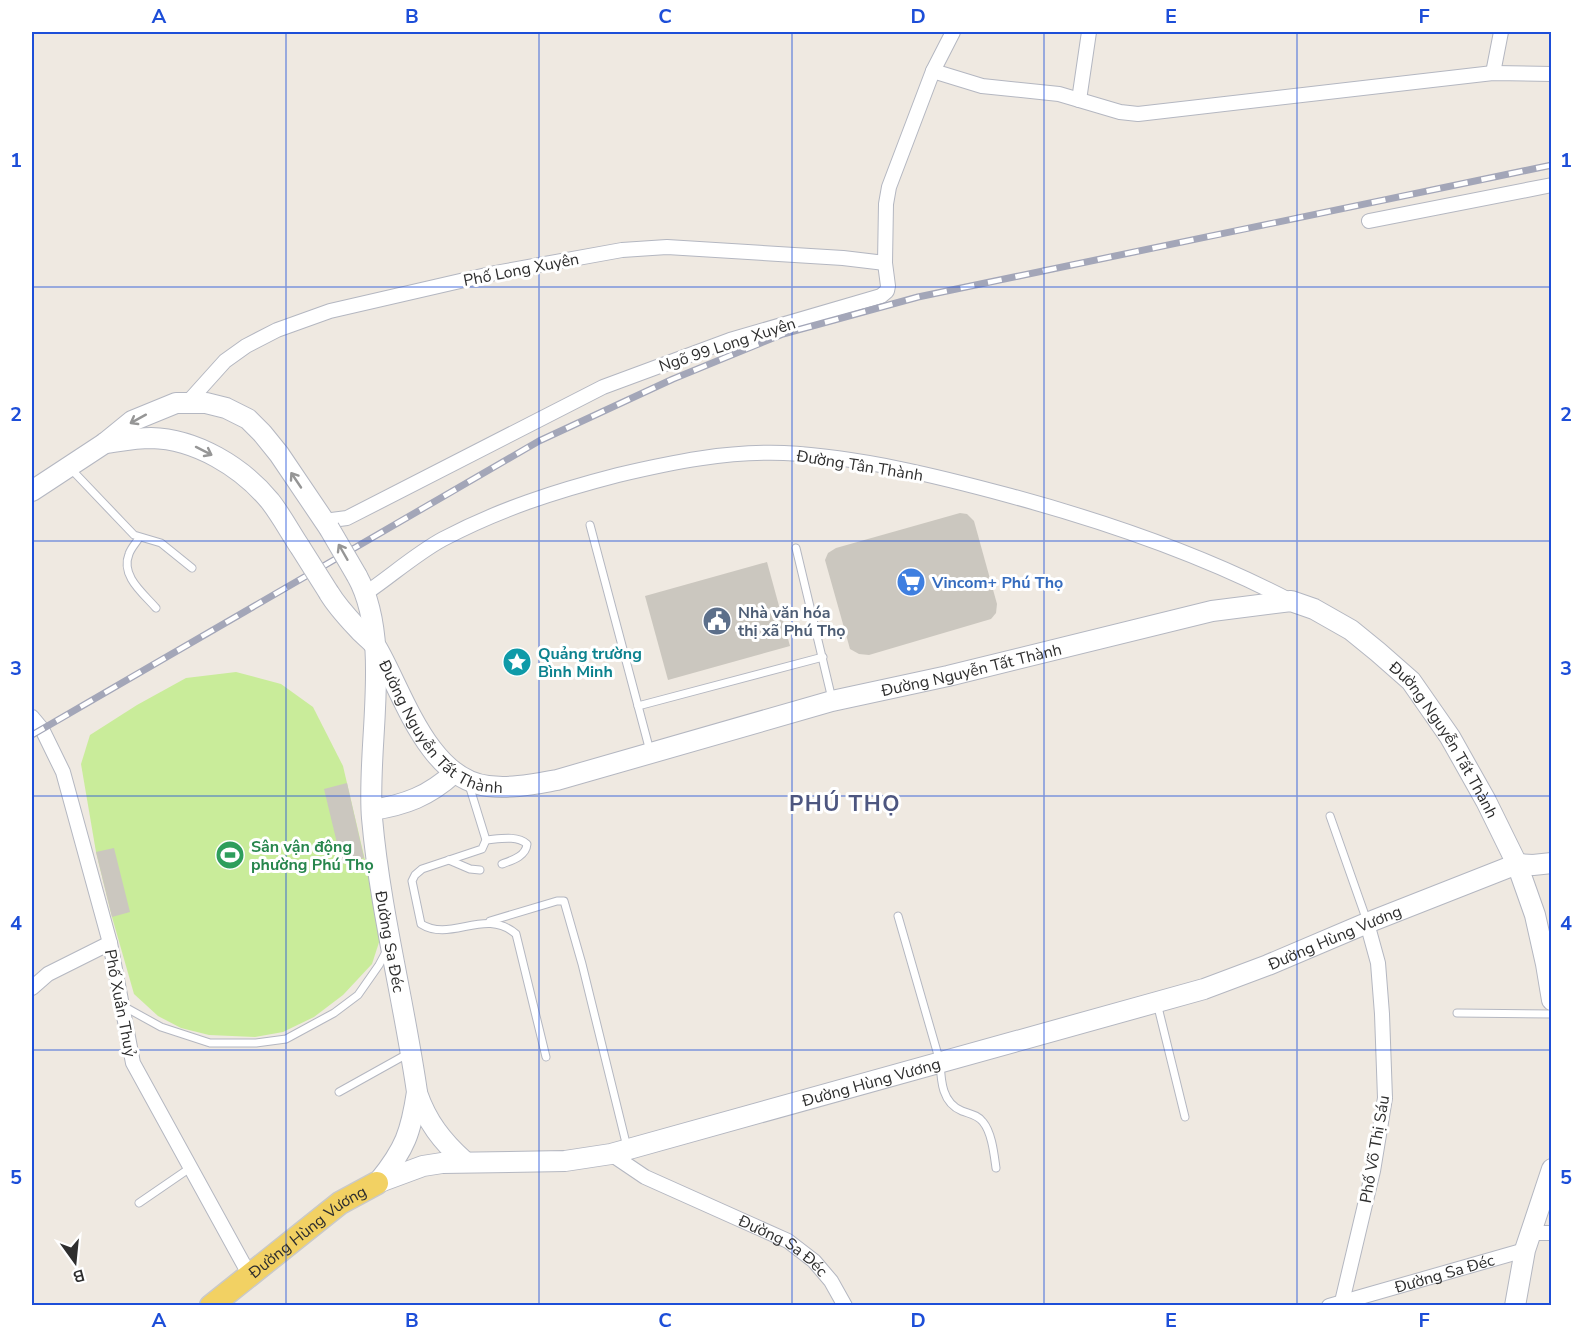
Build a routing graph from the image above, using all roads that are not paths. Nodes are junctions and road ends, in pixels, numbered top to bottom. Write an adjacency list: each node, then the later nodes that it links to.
1 (953, 32): 4 (street, Ngõ 99 Long Xuyên)
2 (1089, 32): 7 (street)
3 (1502, 32): 5 (street)
4 (933, 71): 7 (street); 10 (street, Ngõ 99 Long Xuyên)
5 (1493, 73): 6 (street); 7 (street)
6 (1551, 74)
7 (1079, 100)
8 (1551, 185): 9 (street)
9 (1369, 221)
10 (885, 263): 11 (street, Phố Long Xuyên); 15 (street, Ngõ 99 Long Xuyên)
11 (189, 401): 12 (main road, one-way to 12); 15 (main road, one-way to 11)
12 (105, 443): 13 (main road); 23 (main road, Đường Nguyễn Tất Thành, one-way to 23, bridge)
13 (69, 467): 14 (main road); 17 (lane)
14 (32, 491)
15 (326, 524): 20 (main road, one-way to 15, bridge)
16 (591, 525): 26 (lane)
17 (140, 538): 19 (lane); 22 (lane)
18 (796, 548): 24 (lane)
19 (192, 568)
20 (362, 585): 21 (street, Đường Tân Thành); 23 (main road, Đường Nguyễn Tất Thành)
21 (1291, 601): 25 (main road, Đường Nguyễn Tất Thành); 35 (main road, Đường Nguyễn Tất Thành)
22 (156, 608)
23 (375, 646): 29 (main road, Đường Nguyễn Tất Thành); 30 (main road, Đường Sa Đéc)
24 (823, 657): 25 (lane); 26 (lane)
25 (832, 701): 28 (main road, Đường Nguyễn Tất Thành)
26 (638, 706): 28 (lane)
27 (32, 717): 42 (street, Phố Xuân Thuỷ)
28 (651, 753): 29 (main road, Đường Nguyễn Tất Thành)
29 (461, 777): 30 (main road); 32 (lane)
30 (372, 810): 41 (main road, Đường Sa Đéc)
31 (1330, 816): 40 (lane)
32 (486, 840): 33 (lane); 34 (lane)
33 (449, 860): 37 (lane); 39 (lane)
34 (502, 864)
35 (1517, 864): 36 (main road, Đường Hùng Vương); 40 (main road, Đường Hùng Vương); 44 (main road, Đường Nguyễn Tất Thành)
36 (1550, 866)
37 (480, 870)
38 (898, 916): 51 (lane)
39 (483, 923): 50 (lane); 55 (lane)
40 (1367, 923): 45 (main road, Đường Hùng Vương); 65 (street, Phố Võ Thị Sáu)
41 (391, 942): 46 (lane); 49 (main road, Đường Sa Đéc)
42 (110, 943): 43 (street); 46 (street, Phố Xuân Thuỷ)
43 (32, 988)
44 (1551, 1000)
45 (1157, 1002): 51 (main road, Đường Hùng Vương); 54 (lane)
46 (121, 1006): 57 (street, Phố Xuân Thuỷ)
47 (1457, 1012): 48 (lane)
48 (1551, 1014)
49 (411, 1052): 52 (lane); 53 (main road, Đường Sa Đéc)
50 (546, 1057)
51 (940, 1062): 55 (main road, Đường Hùng Vương); 58 (lane)
52 (339, 1092)
53 (417, 1092): 56 (main road, Đường Sa Đéc); 60 (main road, Đường Sa Đéc)
54 (1185, 1117)
55 (619, 1151): 56 (main road, Đường Hùng Vương); 67 (street, Đường Sa Đéc)
56 (464, 1161): 60 (main road, Đường Hùng Vương)
57 (190, 1168): 61 (lane); 64 (street, Phố Xuân Thuỷ)
58 (996, 1168)
59 (1551, 1169): 63 (main road)
60 (377, 1183): 64 (main road, Đường Hùng Vương)
61 (139, 1203)
62 (1551, 1233): 63 (street, Đường Sa Đéc)
63 (1528, 1242): 65 (street, Đường Sa Đéc); 68 (main road)
64 (249, 1274): 66 (main road, Đường Hùng Vương)
65 (1337, 1304)
66 (211, 1305)
67 (846, 1305)
68 (1515, 1305)

